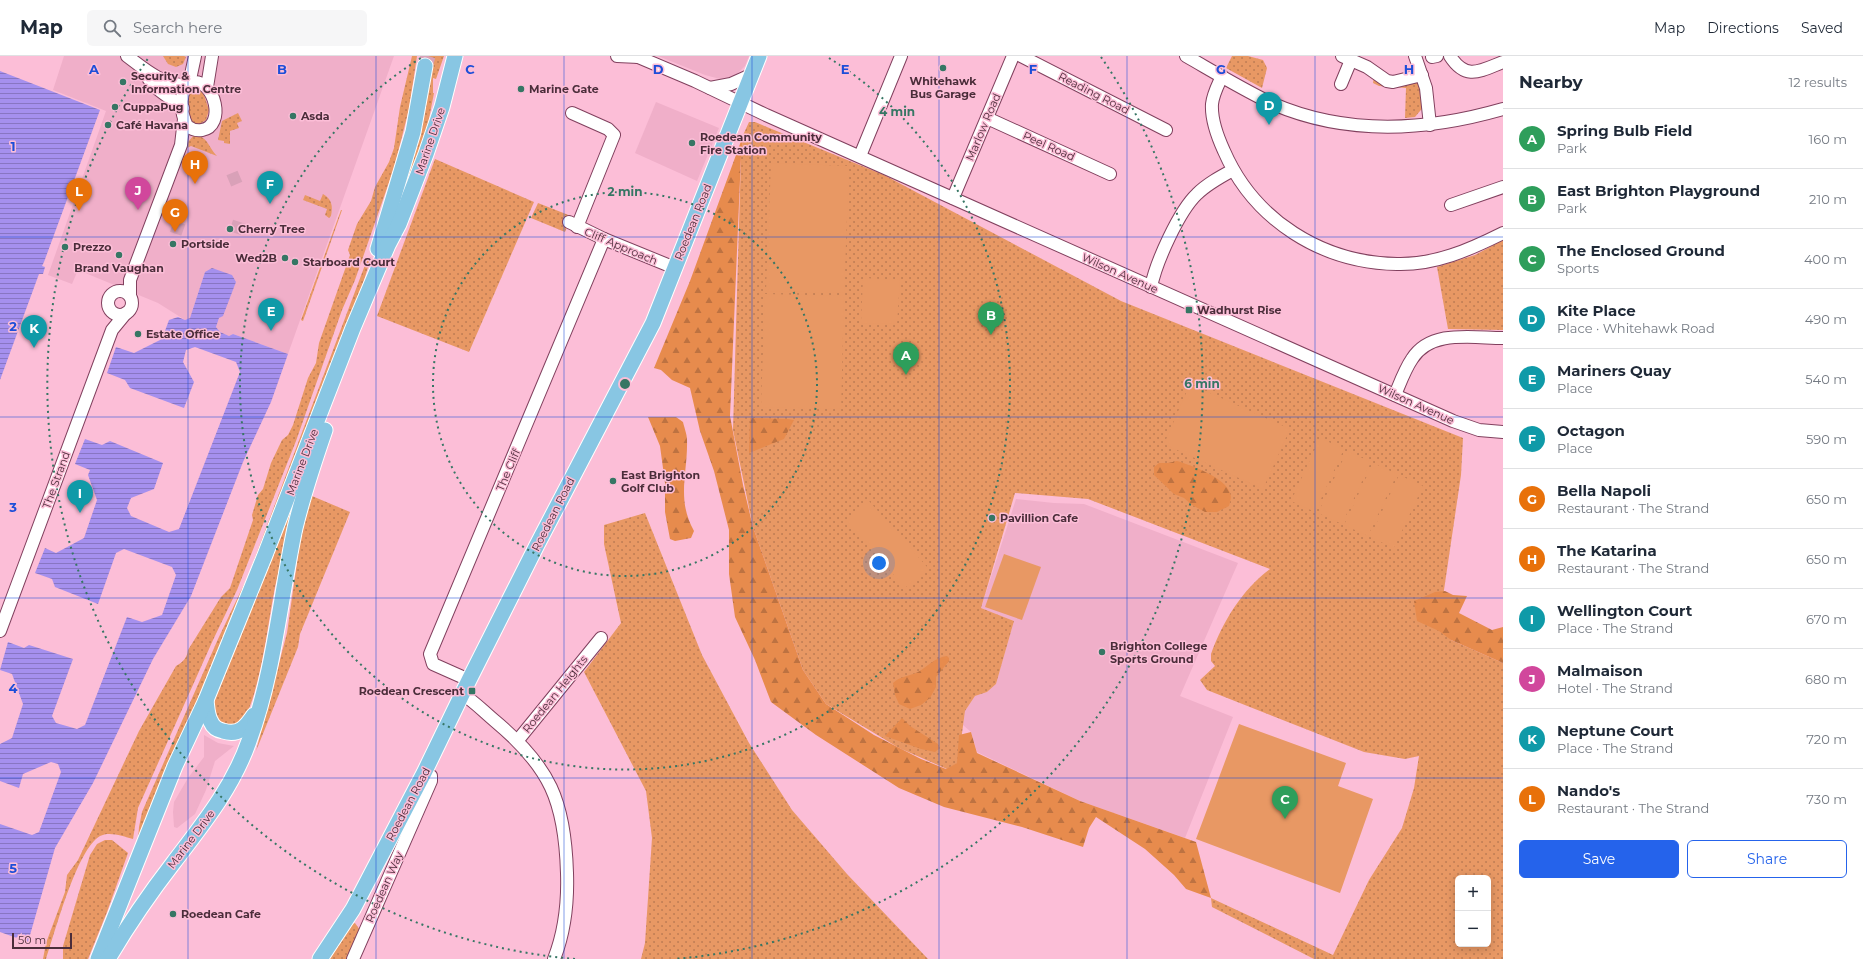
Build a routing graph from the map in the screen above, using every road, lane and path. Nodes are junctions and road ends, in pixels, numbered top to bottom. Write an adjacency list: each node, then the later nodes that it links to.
1 (127, 56): 17 (street)
2 (195, 56): 21 (street)
3 (212, 56): 23 (street)
4 (454, 56): 40 (main road, Marine Drive)
5 (617, 56): 13 (street)
6 (759, 56): 18 (main road, Roedean Road)
7 (902, 56): 34 (street)
8 (1013, 56): 29 (street, Marlow Road)
9 (1021, 56): 32 (street, Reading Road)
10 (1186, 56): 20 (street)
11 (1415, 56): 19 (street)
12 (1450, 56): 15 (street)
13 (637, 57): 24 (street, Wilson Avenue)
14 (1347, 58): 19 (street); 22 (street)
15 (1503, 62)
16 (425, 66): 48 (main road)
17 (142, 68): 21 (street); 28 (street)
18 (751, 75): 24 (street); 25 (main road, Roedean Road)
19 (1422, 75): 30 (street)
20 (1222, 76): 30 (street); 35 (street)
21 (188, 84): 23 (street); 28 (street)
22 (1341, 84)
23 (207, 87): 31 (street)
24 (710, 88): 25 (street, Wilson Avenue)
25 (741, 103): 34 (street, Wilson Avenue); 43 (main road, Roedean Road)
26 (1503, 109): 30 (street)
27 (572, 113): 42 (street, Cliff Approach)
28 (183, 114): 31 (street); 33 (street)
29 (987, 118): 36 (street, Peel Road); 38 (street, Marlow Road)
30 (1430, 125)
31 (196, 130): 33 (street)
32 (1166, 130)
33 (181, 145): 45 (street)
34 (860, 156): 38 (street, Wilson Avenue)
35 (1232, 170): 41 (street); 44 (street)
36 (1110, 174)
37 (1503, 187): 39 (street)
38 (953, 198): 44 (street, Wilson Avenue)
39 (1451, 205)
40 (399, 224): 48 (main road, Marine Drive); 57 (main road, Marine Drive)
41 (1503, 233)
42 (604, 239): 43 (street, Cliff Approach); 54 (street, The Cliff)
43 (675, 268): 54 (main road, Roedean Road)
44 (1151, 287): 50 (street, Wilson Avenue)
45 (125, 294): 46 (street); 46 (street)
46 (117, 311): 47 (street, The Strand); 47 (street, The Strand)
47 (111, 328): 52 (street, The Strand)
48 (354, 328): 56 (main road, Marine Drive)
49 (1503, 338): 50 (street)
50 (1395, 395): 51 (street, Wilson Avenue)
51 (1503, 432)
52 (0, 631)
53 (592, 642): 58 (street, Roedean Heights)
54 (469, 680): 55 (main road, Roedean Road)
55 (462, 694): 58 (street); 59 (main road, Roedean Road)
56 (206, 700): 57 (main road, Marine Drive); 60 (main road, Marine Drive)
57 (258, 710): 61 (main road, Marine Drive)
58 (518, 740): 64 (street)
59 (410, 813): 62 (main road, Roedean Road); 63 (street, Roedean Way)
60 (98, 959)
61 (108, 959)
62 (320, 959)
63 (353, 959)
64 (554, 959)

